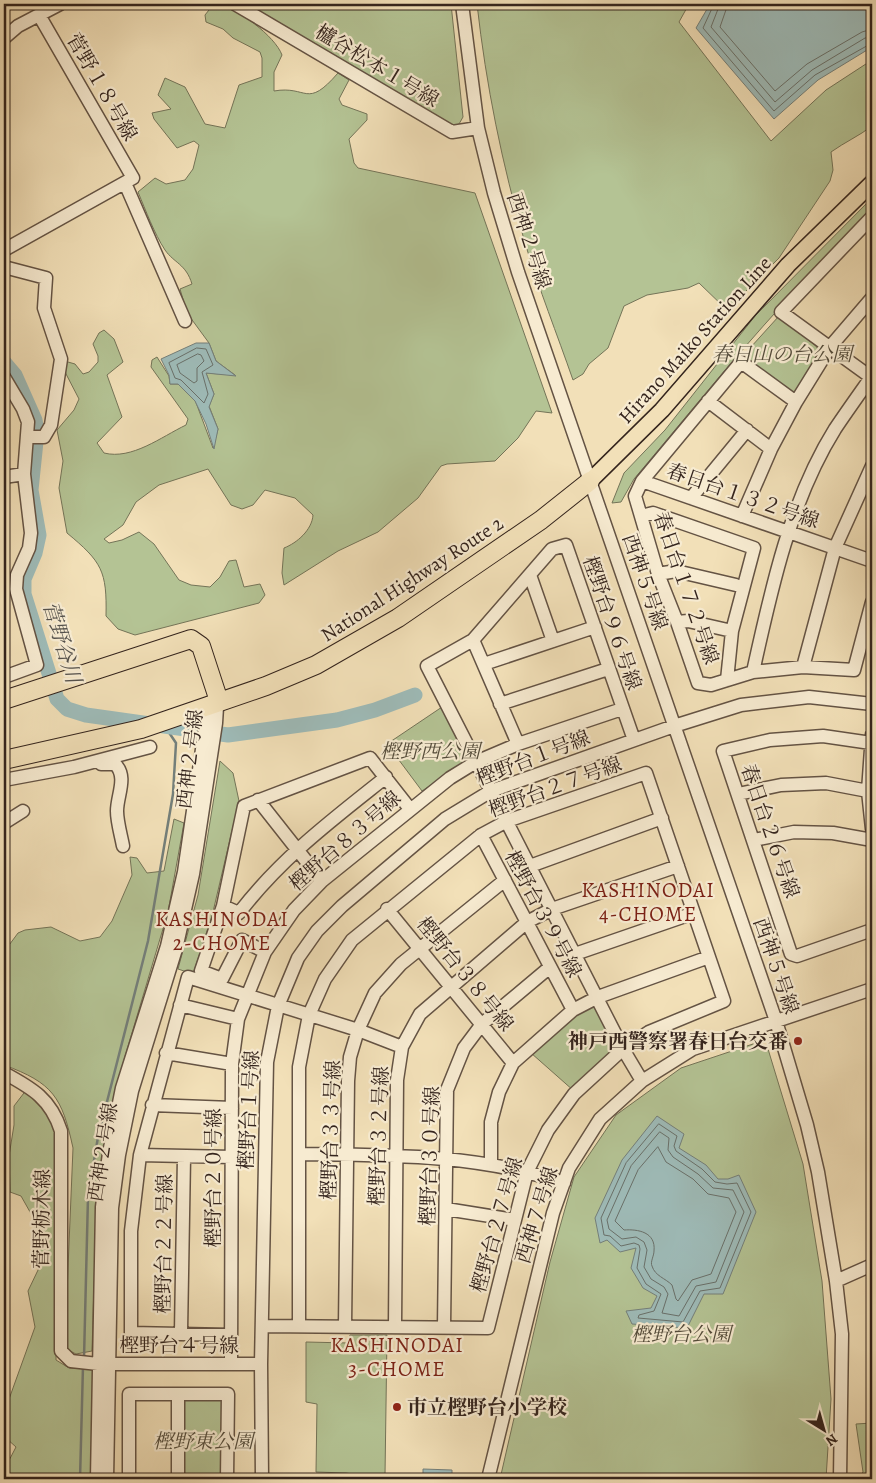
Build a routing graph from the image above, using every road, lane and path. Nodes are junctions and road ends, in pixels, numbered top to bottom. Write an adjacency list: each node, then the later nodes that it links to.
1 (60, 4): 4 (street)
2 (235, 4): 6 (street, 櫨谷松本１号線)
3 (462, 4): 6 (street, 西神２号線)
4 (39, 15): 5 (street); 7 (street, 菅野１８号線)
5 (4, 38)
6 (478, 128): 25 (street, 西神２号線)
7 (129, 180): 10 (street); 13 (street, 菅野１８号線)
8 (872, 183): 25 (main road, Hirano Maiko Station Line)
9 (872, 217): 14 (street)
10 (4, 250)
11 (4, 267): 20 (street)
12 (872, 298): 14 (street)
13 (185, 321)
14 (830, 347): 16 (street); 18 (street)
15 (4, 377): 20 (street)
16 (872, 377): 30 (street)
17 (708, 401): 18 (street, 春日台１３２号線); 19 (street); 26 (street, 春日台１３２号線)
18 (796, 402): 21 (street)
19 (746, 430): 21 (street); 27 (street)
20 (28, 437): 23 (street)
21 (771, 449): 29 (street)
22 (872, 466): 31 (street)
23 (24, 474): 24 (street); 46 (street)
24 (4, 478)
25 (590, 481): 49 (highway, National Highway Route 2); 54 (street, 西神５号線)
26 (642, 482): 27 (street, 春日台１３２号線); 28 (street, 春日台１７２号線)
27 (691, 498): 29 (street, 春日台１３２号線)
28 (641, 516): 33 (street, 春日台１７２号線); 39 (street)
29 (742, 516): 30 (street, 春日台１３２号線)
30 (790, 532): 31 (street, 春日台１３２号線); 45 (street)
31 (836, 548): 32 (street, 春日台１３２号線); 43 (street)
32 (872, 560)
33 (658, 574): 35 (street); 37 (street, 春日台１７２号線)
34 (530, 575): 38 (street, 樫野台９６号線); 40 (street, 樫野台９６号線); 41 (street)
35 (736, 585)
36 (872, 602): 43 (street, 春日台１７２号線)
37 (677, 622): 39 (street); 47 (street, 春日台１７２号線)
38 (595, 627): 41 (street); 44 (street, 樫野台９６号線)
39 (732, 631): 47 (street)
40 (472, 640): 42 (street); 60 (street, 樫野台９６号線)
41 (553, 641): 42 (street)
42 (484, 664): 50 (street)
43 (803, 667): 45 (street, 春日台１７２号線)
44 (608, 669): 50 (street); 52 (street, 樫野台９６号線)
45 (753, 672): 47 (street, 春日台１７２号線)
46 (4, 677)
47 (727, 680)
48 (4, 700): 49 (highway)
49 (217, 702): 53 (highway, National Highway Route 2); 53 (street, 西神２号線)
50 (500, 704): 57 (street)
51 (872, 704): 54 (street, 樫野台１号線)
52 (622, 709): 56 (street, 樫野台９６号線); 57 (street, 樫野台９６号線)
53 (205, 720): 59 (highway, National Highway Route 2); 136 (street, 西神２号線)
54 (674, 726): 56 (street, 樫野台１号線); 103 (street, 西神５号線)
55 (871, 738): 65 (street, 春日台２６号線); 66 (street, 春日台２６号線)
56 (634, 740): 64 (street, 樫野台１号線)
57 (518, 744): 60 (street, 樫野台９６号線)
58 (150, 747): 61 (street)
59 (4, 760)
60 (476, 762): 64 (street, 樫野台９６号線); 68 (street, 樫野台８３号線)
61 (86, 764): 63 (street); 77 (street)
62 (386, 778): 67 (street); 68 (street); 78 (street)
63 (4, 780)
64 (491, 791): 71 (street, 樫野台９６号線); 99 (street, 樫野台１号線)
65 (868, 791): 66 (street); 73 (street, 春日台２６号線)
66 (738, 794): 75 (street, 春日台２６号線)
67 (258, 800): 78 (street); 83 (street)
68 (410, 809): 82 (street, 樫野台８３号線)
69 (23, 811): 72 (street)
70 (662, 818): 71 (street, 樫野台２７号線); 79 (street); 80 (street, 樫野台２７号線)
71 (507, 821): 74 (street, 樫野台２７号線); 79 (street, 樫野台９６号線)
72 (4, 823)
73 (872, 829)
74 (481, 835): 81 (street, 樫野台３９号線); 84 (street, 樫野台２７号線)
75 (754, 840): 76 (street); 88 (street, 春日台２６号線)
76 (872, 840)
77 (123, 846)
78 (296, 849): 82 (street); 83 (street)
79 (530, 866): 85 (street, 樫野台９６号線)
80 (678, 866): 85 (street, 樫野台３２号線); 86 (street, 樫野台２７号線)
81 (505, 880): 87 (street, 樫野台３９号線); 89 (street, 樫野台３３号線)
82 (322, 881): 90 (street, 樫野台８３号線)
83 (223, 906): 90 (street)
84 (387, 909): 89 (street, 樫野台３８号線); 101 (street, 樫野台２７号線)
85 (552, 909): 87 (street, 樫野台３２号線); 91 (street, 樫野台９６号線)
86 (694, 913): 91 (street); 92 (street, 樫野台２７号線)
87 (527, 922): 93 (street, 樫野台３９号線); 94 (street, 樫野台３２号線)
88 (872, 930)
89 (420, 948): 94 (street, 樫野台３８号線); 105 (street, 樫野台３３号線)
90 (264, 952): 96 (street, 樫野台８３号線)
91 (575, 954): 97 (street, 樫野台９６号線)
92 (708, 957): 97 (street); 107 (street, 樫野台２７号線)
93 (550, 967): 100 (street, 樫野台３９号線); 104 (street, 樫野台３０号線)
94 (450, 985): 104 (street, 樫野台３８号線); 106 (street, 樫野台３２号線)
95 (872, 990): 103 (street, 西神７号線)
96 (247, 996): 98 (street); 99 (street); 102 (street, 樫野台２０号線)
97 (598, 997): 100 (street); 107 (street, 樫野台９６号線)
98 (180, 1005): 102 (street); 108 (street)
99 (278, 1006): 101 (street); 130 (street, 樫野台１号線)
100 (573, 1010): 109 (street)
101 (309, 1014): 105 (street); 115 (street, 樫野台２７号線)
102 (238, 1019): 110 (street, 樫野台２０号線)
103 (776, 1021): 112 (street, 西神７号線); 128 (street, 西神５号線)
104 (482, 1024): 109 (street, 樫野台３８号線); 121 (street, 樫野台３０号線)
105 (358, 1030): 106 (street); 117 (street, 樫野台３３号線)
106 (402, 1047): 119 (street, 樫野台３２号線)
107 (623, 1049): 112 (street, 樫野台９６号線); 123 (street, 樫野台２７号線)
108 (166, 1053): 110 (street); 113 (street)
109 (513, 1063): 122 (street)
110 (232, 1064): 114 (street, 樫野台２０号線)
111 (4, 1073): 136 (street, 菅野栃木線)
112 (642, 1081): 124 (street, 西神７号線)
113 (152, 1105): 114 (street); 116 (street)
114 (232, 1108): 120 (street, 樫野台２０号線)
115 (300, 1154): 117 (street); 129 (street, 樫野台２７号線)
116 (140, 1155): 118 (street); 134 (street)
117 (348, 1155): 119 (street); 131 (street, 樫野台３３号線)
118 (184, 1156): 120 (street); 134 (street, 樫野台２２号線)
119 (396, 1156): 121 (street); 132 (street, 樫野台３２号線)
120 (232, 1157): 135 (street, 樫野台２０号線)
121 (446, 1158): 122 (street); 125 (street, 樫野台３０号線)
122 (491, 1165): 123 (street)
123 (527, 1172): 124 (street); 126 (street, 樫野台２７号線)
124 (564, 1183): 146 (street, 西神７号線)
125 (446, 1209): 126 (street); 133 (street, 樫野台３０号線)
126 (515, 1220): 133 (street, 樫野台２７号線)
127 (872, 1265): 128 (street)
128 (836, 1281): 147 (street, 西神５号線)
129 (299, 1325): 130 (street, 樫野台２７号線); 131 (street, 樫野台２７号線)
130 (262, 1326): 138 (street, 樫野台１号線)
131 (346, 1326): 132 (street, 樫野台２７号線)
132 (395, 1326): 133 (street, 樫野台２７号線)
133 (444, 1327)
134 (181, 1332): 135 (street)
135 (230, 1335): 137 (street, 樫野台２０号線)
136 (94, 1363): 137 (street, 樫野台４号線); 140 (street, 西神２号線); 141 (street, 西神２号線)
137 (231, 1363): 138 (street, 樫野台４号線)
138 (261, 1364): 145 (street, 樫野台１号線)
139 (178, 1394): 142 (street); 143 (street); 144 (street)
140 (97, 1479)
141 (107, 1479)
142 (129, 1479)
143 (178, 1479)
144 (227, 1479)
145 (262, 1479)
146 (488, 1479)
147 (840, 1479)

